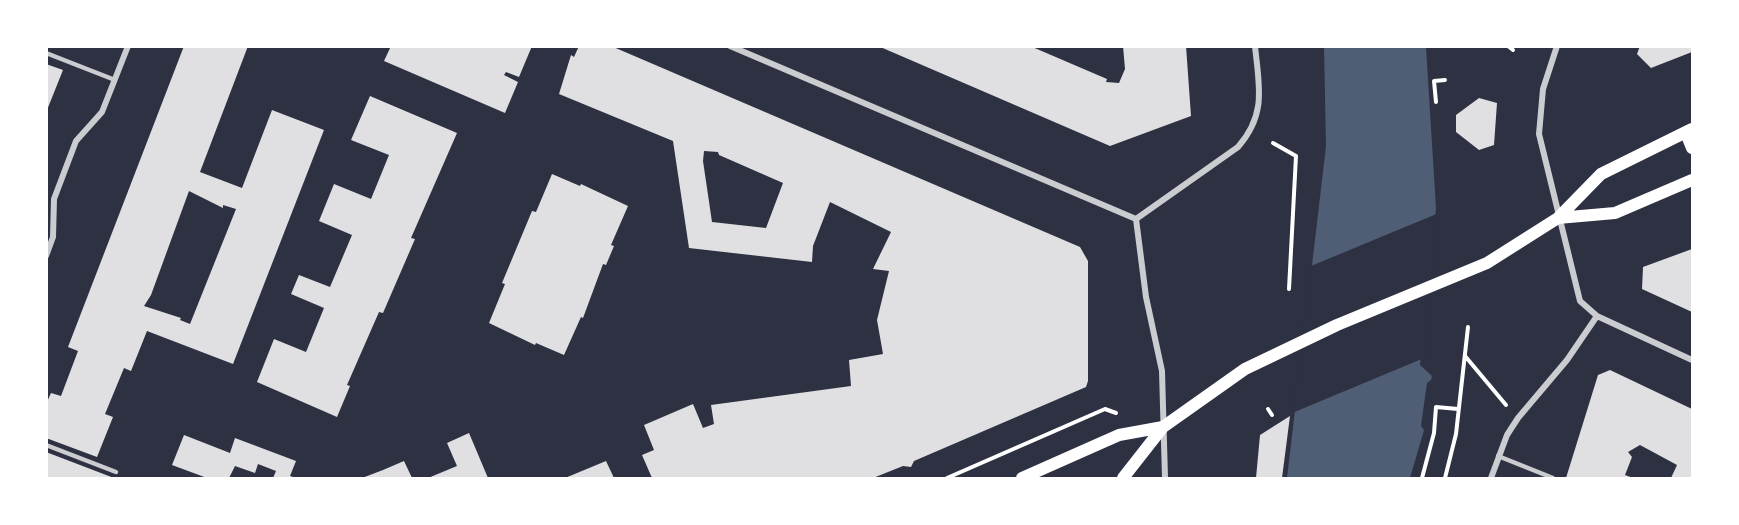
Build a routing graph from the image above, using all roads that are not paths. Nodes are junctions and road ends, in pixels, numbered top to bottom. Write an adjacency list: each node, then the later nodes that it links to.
1 (128, 46): 6 (street)
2 (730, 46): 11 (street)
3 (1255, 46): 11 (street)
4 (1557, 46): 10 (street)
5 (46, 53): 6 (lane)
6 (115, 80): 12 (street)
7 (1689, 131): 8 (main road); 10 (main road)
8 (1692, 148)
9 (1692, 180): 10 (main road)
10 (1558, 218): 13 (street); 15 (main road)
11 (1136, 219): 15 (street)
12 (46, 256)
13 (1597, 316): 14 (street); 17 (street)
14 (1692, 360)
15 (1163, 427): 19 (main road); 20 (main road); 21 (street)
16 (46, 445): 18 (lane)
17 (1498, 456): 22 (street); 23 (lane)
18 (116, 472)
19 (1022, 478)
20 (1123, 478)
21 (1165, 478)
22 (1491, 478)
23 (1553, 478)

